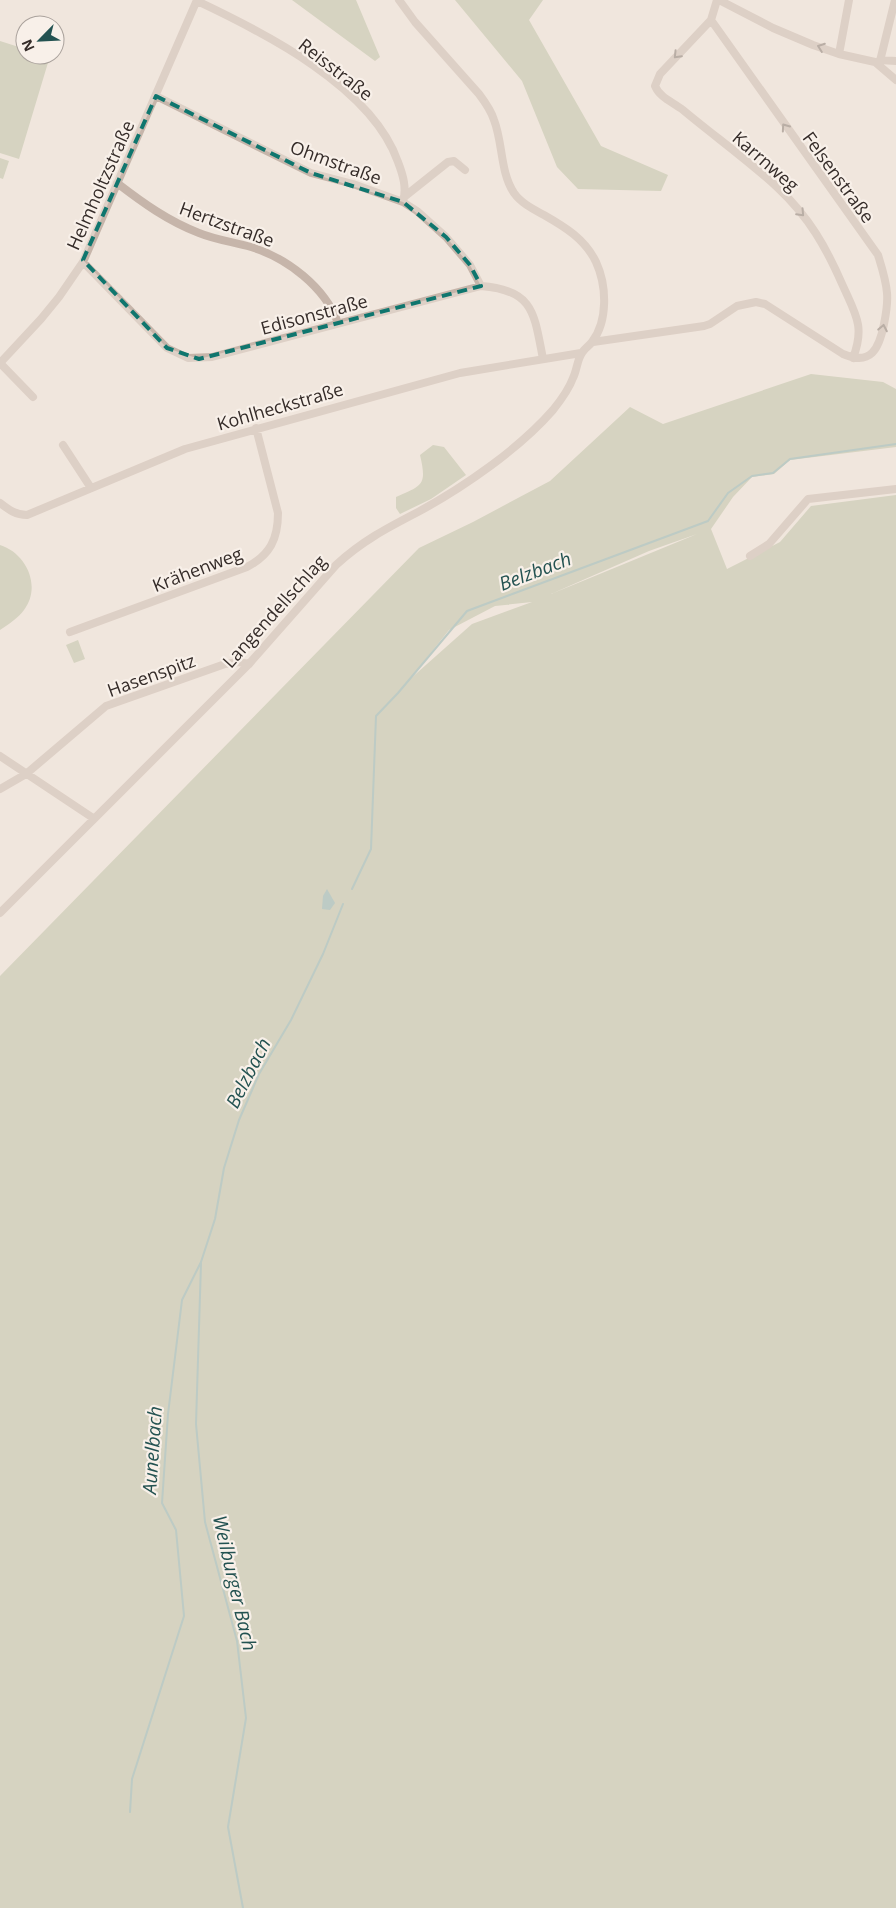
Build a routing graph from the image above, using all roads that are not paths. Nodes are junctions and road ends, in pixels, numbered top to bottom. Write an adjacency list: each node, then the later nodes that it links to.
1 (399, 0): 18 (street)
2 (718, 0): 6 (street); 7 (street, one-way to 2)
3 (850, 0): 7 (street)
4 (895, 0): 9 (street)
5 (197, 1): 11 (street, Helmholtzstraße); 14 (street, Reisstraße)
6 (711, 20): 20 (street, Felsenstraße, one-way to 6); 20 (street, Karrnweg, one-way to 20)
7 (839, 54): 9 (street)
8 (896, 60): 9 (street)
9 (879, 62): 10 (street)
10 (896, 80)
11 (156, 96): 13 (street, Helmholtzstraße); 14 (street, Ohmstraße)
12 (465, 170): 14 (street)
13 (117, 184): 15 (street, Helmholtzstraße); 17 (street, Hertzstraße)
14 (404, 200): 16 (street, Ohmstraße)
15 (83, 262): 17 (street, Edisonstraße); 22 (street, Helmholtzstraße)
16 (481, 286): 17 (street, Edisonstraße); 21 (street, Edisonstraße)
17 (338, 323)
18 (593, 342): 19 (street); 20 (street)
19 (581, 353): 21 (street, Kohlheckstraße); 31 (street, Langendellschlag)
20 (853, 358)
21 (543, 359): 24 (street, Kohlheckstraße)
22 (0, 363): 23 (street)
23 (33, 397)
24 (256, 428): 26 (street, Kohlheckstraße); 30 (street, Krähenweg)
25 (63, 445): 26 (street)
26 (91, 488): 28 (street, Kohlheckstraße)
27 (896, 489): 29 (street)
28 (0, 503)
29 (750, 556)
30 (70, 632)
31 (249, 664): 33 (street, Hasenspitz); 35 (street, Langendellschlag)
32 (0, 756): 33 (street)
33 (26, 774): 34 (street, Hasenspitz); 35 (street)
34 (0, 789)
35 (93, 818): 36 (street, Langendellschlag)
36 (0, 912)

